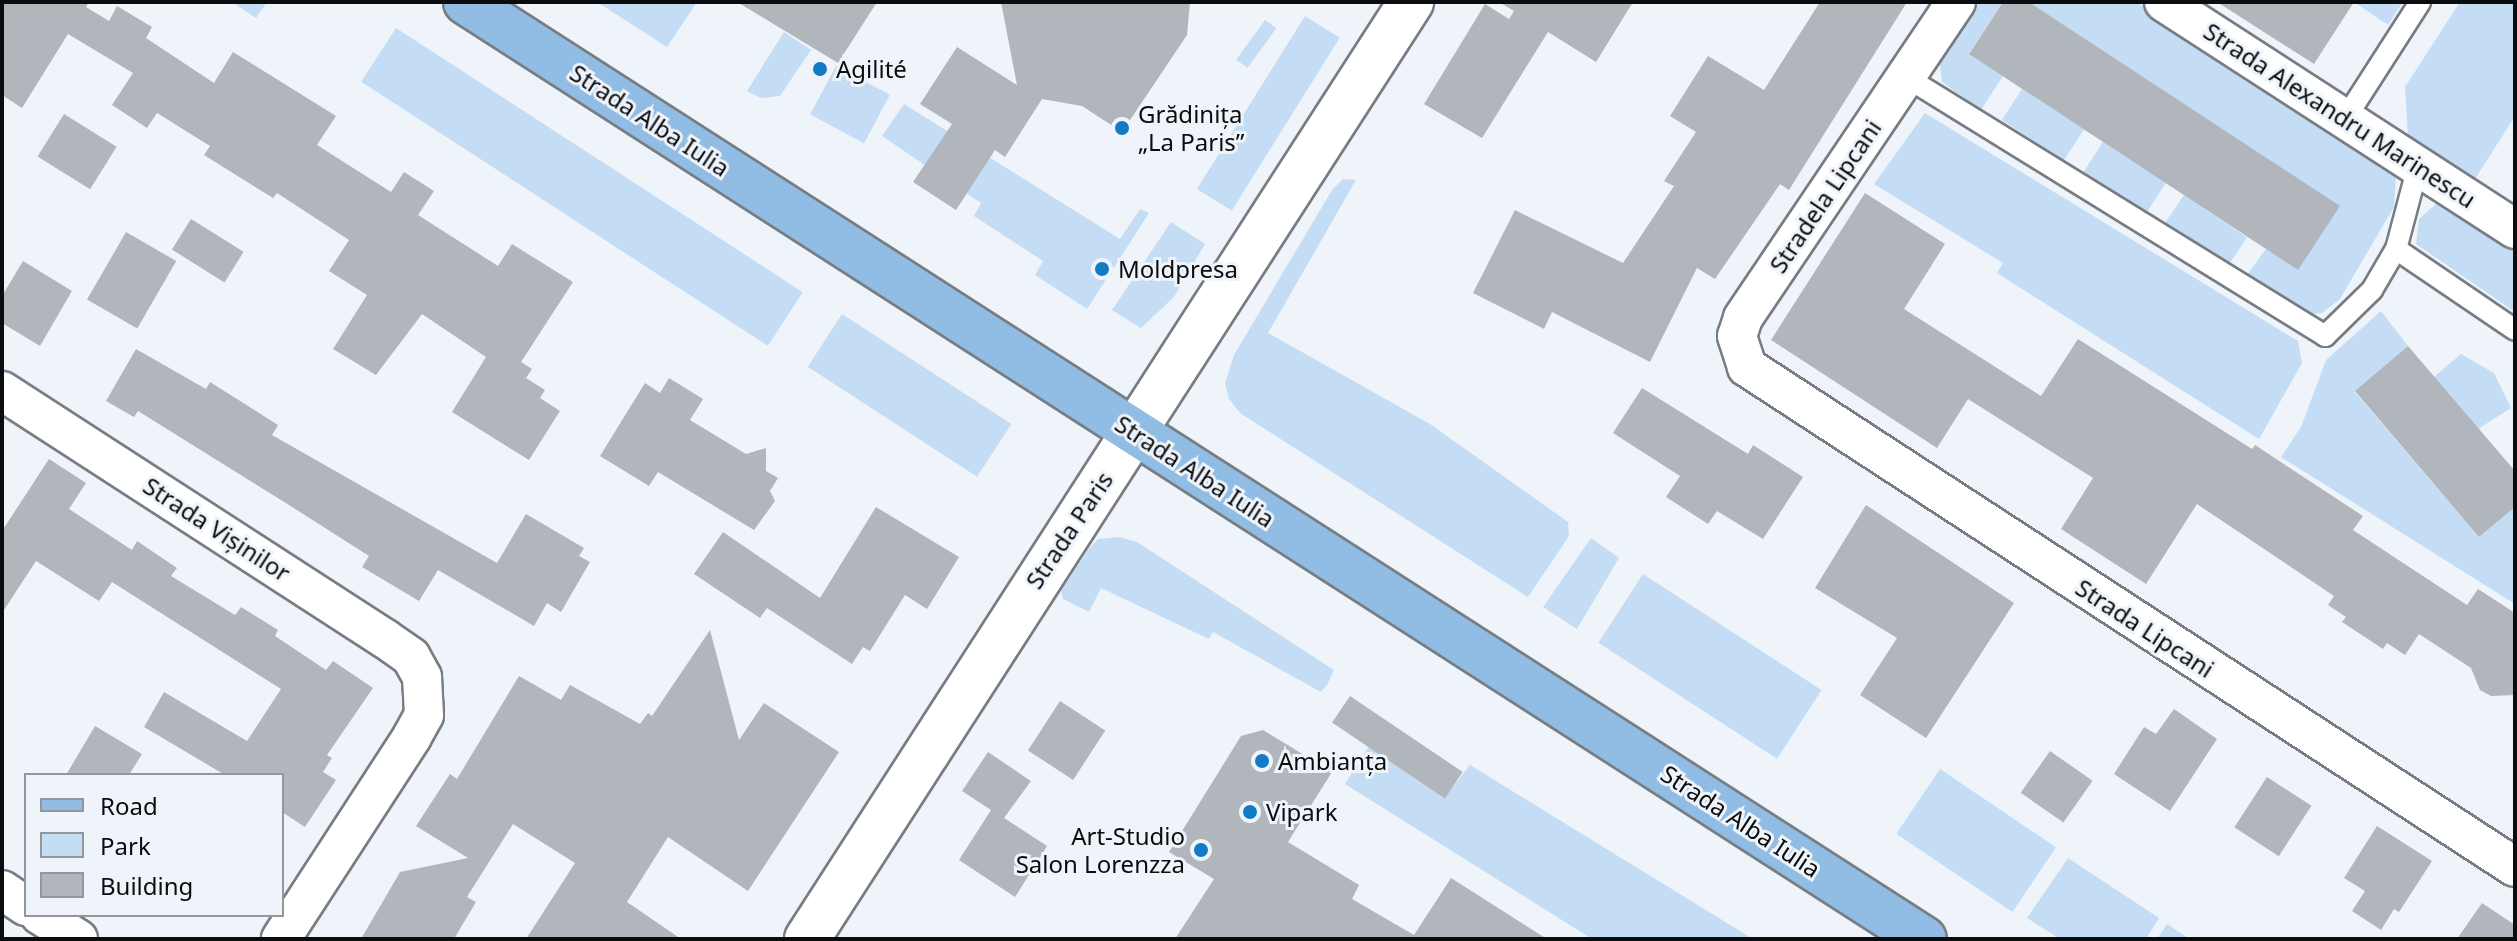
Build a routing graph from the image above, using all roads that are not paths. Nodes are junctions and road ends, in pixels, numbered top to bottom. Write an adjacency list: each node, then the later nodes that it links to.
1 (466, 2): 14 (main road, Strada Alba Iulia)
2 (1411, 2): 14 (street, Strada Paris)
3 (1956, 2): 6 (street, Stradela Lipcani)
4 (2164, 2): 7 (street, Strada Alexandru Marinescu)
5 (2420, 2): 7 (lane)
6 (1906, 77): 10 (lane); 12 (street, Stradela Lipcani)
7 (2345, 119): 8 (street, Strada Alexandru Marinescu)
8 (2418, 166): 9 (street, Strada Alexandru Marinescu); 10 (lane)
9 (2515, 229)
10 (2396, 249): 11 (lane)
11 (2515, 330)
12 (1775, 389): 15 (street, Strada Lipcani)
13 (2, 391): 20 (street, Strada Vișinilor)
14 (1136, 433): 21 (street, Strada Paris); 22 (main road, Strada Alba Iulia)
15 (2515, 867)
16 (2, 890): 17 (street)
17 (24, 905)
18 (43, 917): 19 (street)
19 (78, 939)
20 (281, 939)
21 (807, 939)
22 (1924, 939)

